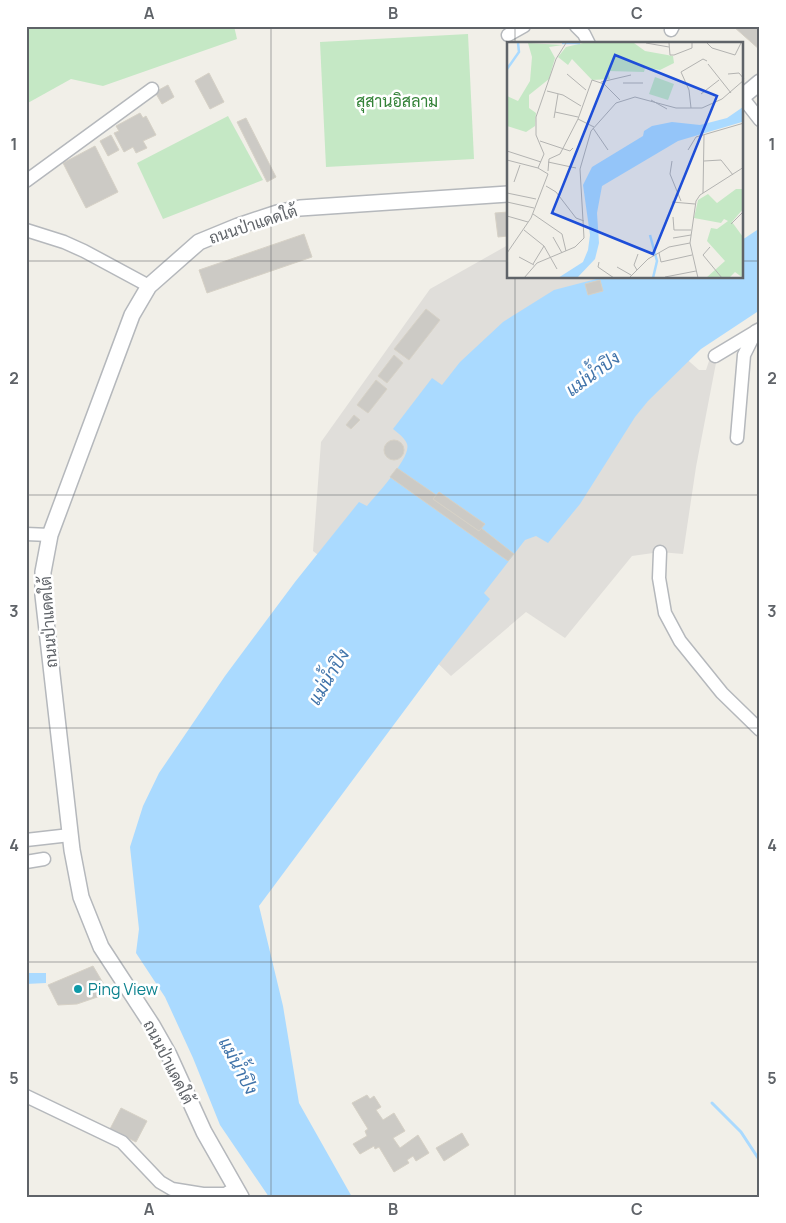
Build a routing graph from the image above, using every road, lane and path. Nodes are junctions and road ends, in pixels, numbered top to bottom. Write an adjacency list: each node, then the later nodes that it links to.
1 (524, 26): 3 (street)
2 (576, 26): 4 (street)
3 (508, 35)
4 (588, 42)
5 (760, 82): 7 (street)
6 (152, 89): 10 (street)
7 (744, 95)
8 (744, 100): 9 (street)
9 (760, 120)
10 (26, 181)
11 (507, 194): 13 (street, ถนนป่าแดดใต้)
12 (26, 230): 13 (street)
13 (149, 286): 18 (street, ถนนป่าแดดใต้)
14 (758, 330): 15 (street); 16 (street)
15 (714, 356)
16 (737, 438)
17 (26, 534): 18 (street)
18 (50, 535): 21 (street, ถนนป่าแดดใต้)
19 (660, 552): 20 (street)
20 (760, 730)
21 (70, 835): 22 (street); 26 (street, ถนนป่าแดดใต้)
22 (26, 840)
23 (44, 859): 24 (street)
24 (26, 862)
25 (26, 1096): 26 (street)
26 (239, 1192)

